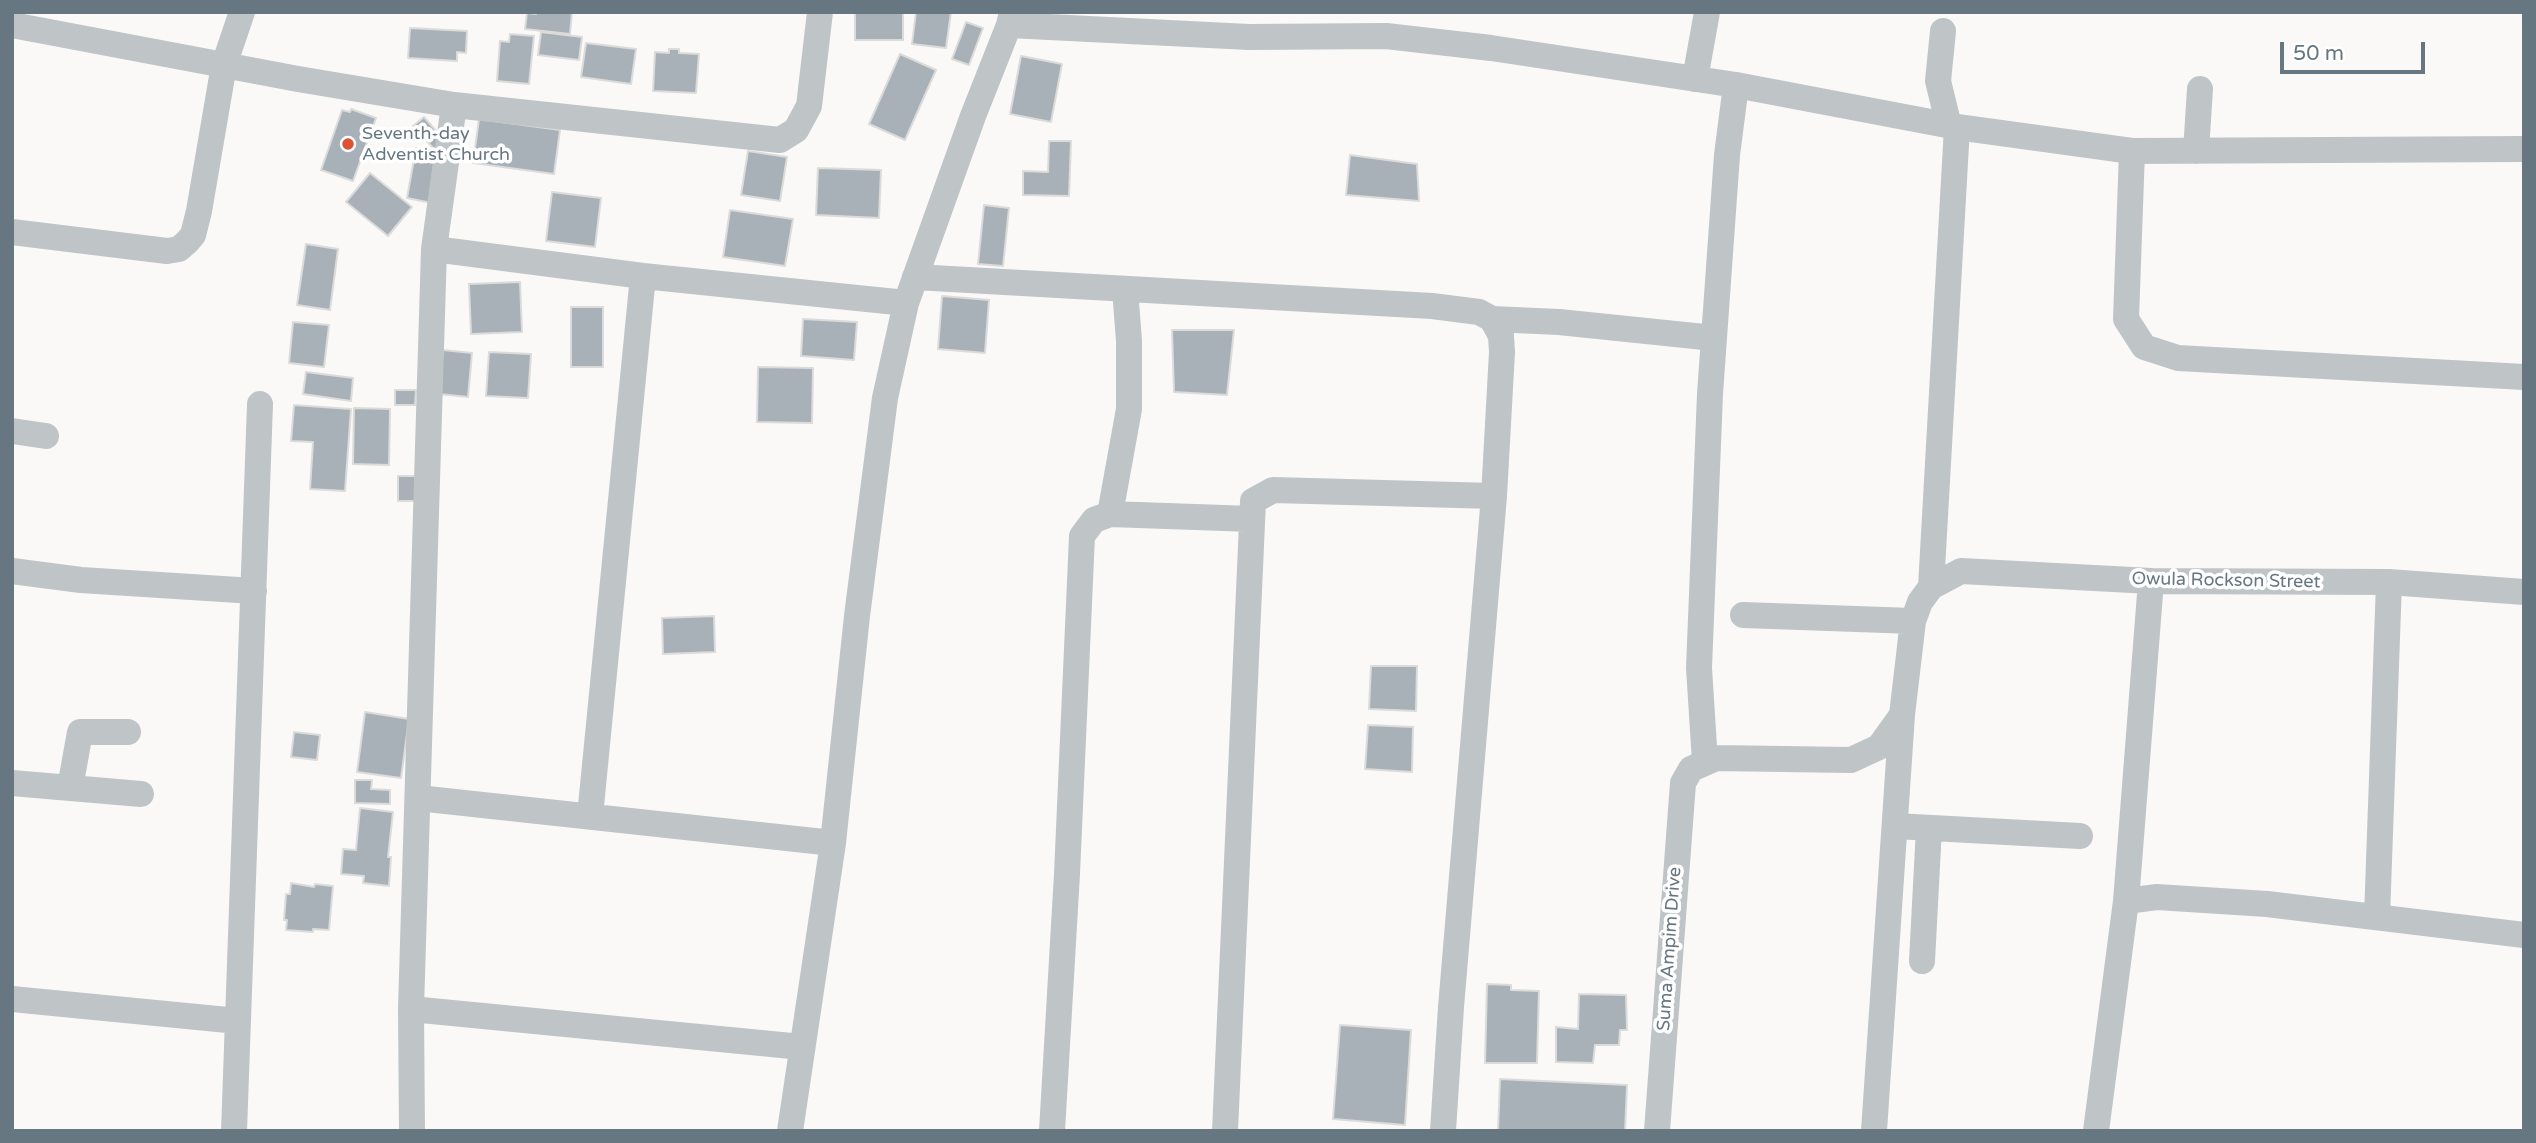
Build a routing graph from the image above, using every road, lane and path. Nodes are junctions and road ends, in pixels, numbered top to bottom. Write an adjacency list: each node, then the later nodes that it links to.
1 (242, 12): 7 (street)
2 (820, 12): 11 (street)
3 (1707, 12): 8 (street)
4 (1011, 18): 8 (street); 19 (street)
5 (14, 26): 7 (street)
6 (1943, 31): 12 (street)
7 (224, 65): 11 (street); 16 (street)
8 (1695, 79): 9 (street)
9 (1736, 85): 12 (street); 23 (street, Suma Ampim Drive)
10 (2200, 89): 14 (street)
11 (454, 105): 17 (street)
12 (1953, 126): 15 (street); 34 (street)
13 (2524, 149): 14 (street)
14 (2196, 150): 15 (street)
15 (2133, 151): 24 (street)
16 (12, 232)
17 (434, 249): 18 (street); 45 (street)
18 (643, 276): 21 (street); 46 (street)
19 (915, 277): 20 (street); 21 (street)
20 (1125, 289): 22 (street); 29 (street)
21 (906, 303): 50 (street)
22 (1492, 319): 23 (street); 28 (street)
23 (1714, 338): 41 (street, Suma Ampim Drive)
24 (2524, 377)
25 (260, 404): 35 (street)
26 (12, 431): 27 (street)
27 (46, 436)
28 (1494, 496): 30 (street); 64 (street)
29 (1110, 514): 30 (street); 62 (street)
30 (1252, 519): 63 (street)
31 (12, 571): 35 (street)
32 (2151, 582): 33 (street, Owula Rockson Street); 34 (street, Owula Rockson Street); 51 (street)
33 (2389, 582): 36 (street, Owula Rockson Street); 52 (street)
34 (1931, 587): 38 (street)
35 (254, 592): 57 (street)
36 (2524, 592)
37 (1743, 615): 38 (street)
38 (1913, 621): 39 (street)
39 (1902, 715): 41 (street); 47 (street)
40 (128, 732): 43 (street)
41 (1698, 765): 65 (street, Suma Ampim Drive)
42 (12, 783): 43 (street)
43 (70, 788): 44 (street)
44 (141, 794)
45 (418, 798): 46 (street); 56 (street)
46 (590, 817): 50 (street)
47 (1895, 826): 48 (street); 66 (street)
48 (1929, 828): 49 (street); 54 (street)
49 (2080, 836)
50 (833, 843): 58 (street)
51 (2126, 901): 52 (street); 67 (street)
52 (2377, 917): 53 (street)
53 (2524, 935)
54 (1922, 961)
55 (12, 999): 57 (street)
56 (411, 1009): 58 (street); 60 (street)
57 (238, 1021): 59 (street)
58 (802, 1047): 61 (street)
59 (234, 1131)
60 (412, 1131)
61 (790, 1131)
62 (1052, 1131)
63 (1225, 1131)
64 (1443, 1131)
65 (1657, 1131)
66 (1874, 1131)
67 (2096, 1131)

